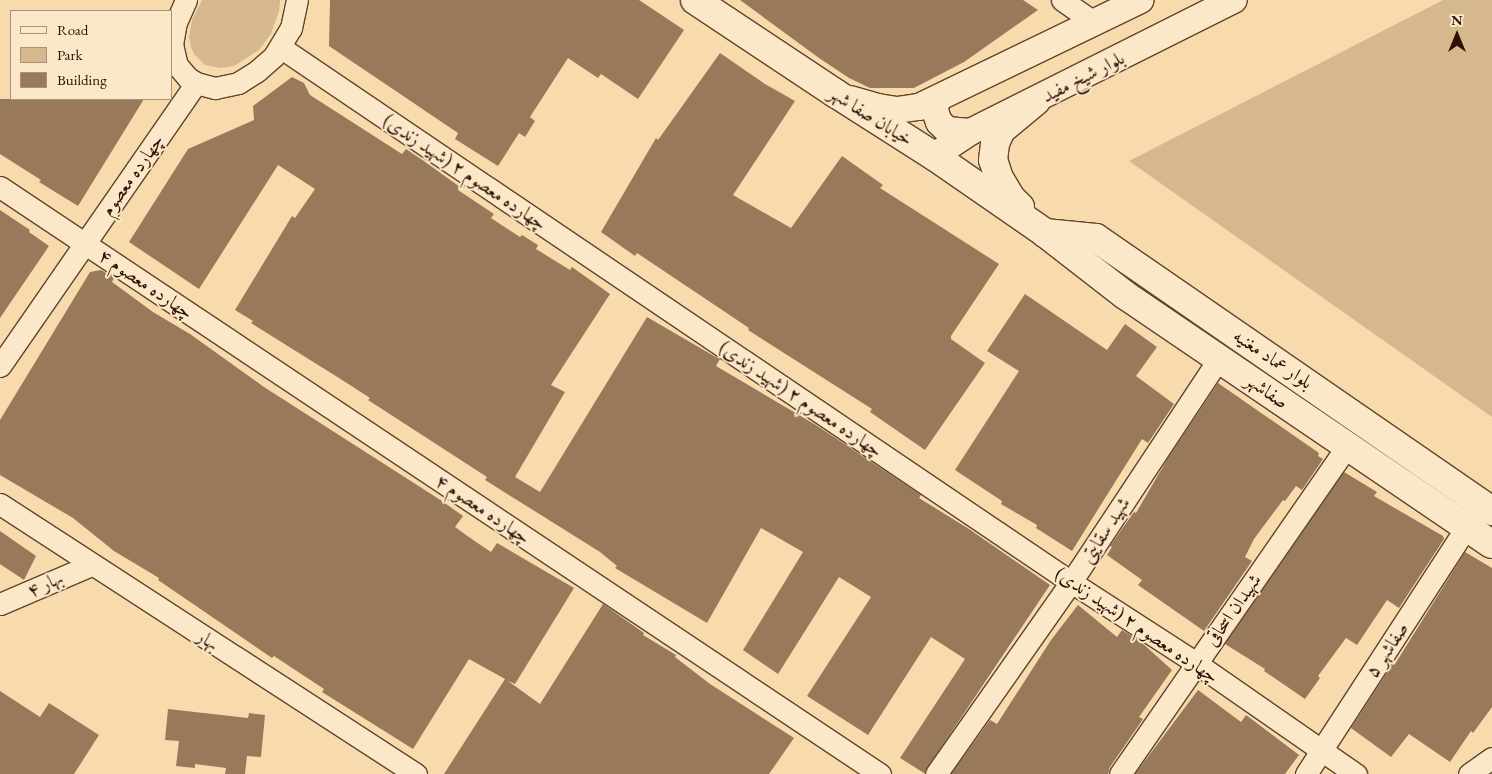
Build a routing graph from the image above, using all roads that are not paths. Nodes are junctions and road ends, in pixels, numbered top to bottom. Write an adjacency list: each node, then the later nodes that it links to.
1 (186, 0): 9 (street)
2 (297, 0): 8 (street)
3 (696, 0): 10 (main road, خیابان صفا شهر)
4 (1062, 0): 7 (street)
5 (1140, 0): 7 (street)
6 (1234, 0): 12 (street, بلوار شیخ مفید)
7 (1095, 23): 11 (street)
8 (280, 47): 9 (street); 26 (street, چهارده معصوم ۲ (شهید زندی))
9 (196, 83): 17 (street, چهارده معصوم)
10 (835, 93): 11 (street); 14 (main road, خیابان صفا شهر)
11 (936, 100): 13 (street)
12 (1036, 101): 13 (street, بلوار شیخ مفید); 16 (main road)
13 (970, 132): 14 (street, بلوار شیخ مفید)
14 (934, 156): 16 (main road, خیابان صفا شهر)
15 (0, 187): 17 (street, چهارده معصوم ۴)
16 (1045, 233): 18 (main road, صفاشهر); 22 (main road, بلوار عماد مغنیه)
17 (85, 244): 19 (street, چهارده معصوم); 32 (street, چهارده معصوم ۴)
18 (1219, 358): 20 (main road, صفاشهر); 26 (street, شهید سقایتی)
19 (0, 366)
20 (1348, 446): 23 (main road, صفاشهر); 28 (street, شهیدان اسحاقی)
21 (0, 504): 25 (street, بهار)
22 (1492, 511)
23 (1467, 526): 24 (main road, صفاشهر); 29 (street, صفاشهر ۵)
24 (1492, 544)
25 (91, 564): 27 (street, بهار ۴); 31 (street, بهار)
26 (1071, 582): 28 (street, چهارده معصوم ۲ (شهید زندی)); 33 (street, شهید سقایتی)
27 (0, 604)
28 (1196, 664): 29 (street, چهارده معصوم ۲ (شهید زندی)); 34 (street, شهیدان اسحاقی)
29 (1322, 751): 35 (street, صفاشهر ۵); 36 (street, چهارده معصوم ۲ (شهید زندی))
30 (1492, 758): 37 (street)
31 (416, 774)
32 (880, 774)
33 (936, 774)
34 (1120, 774)
35 (1306, 774)
36 (1356, 774)
37 (1469, 774)

